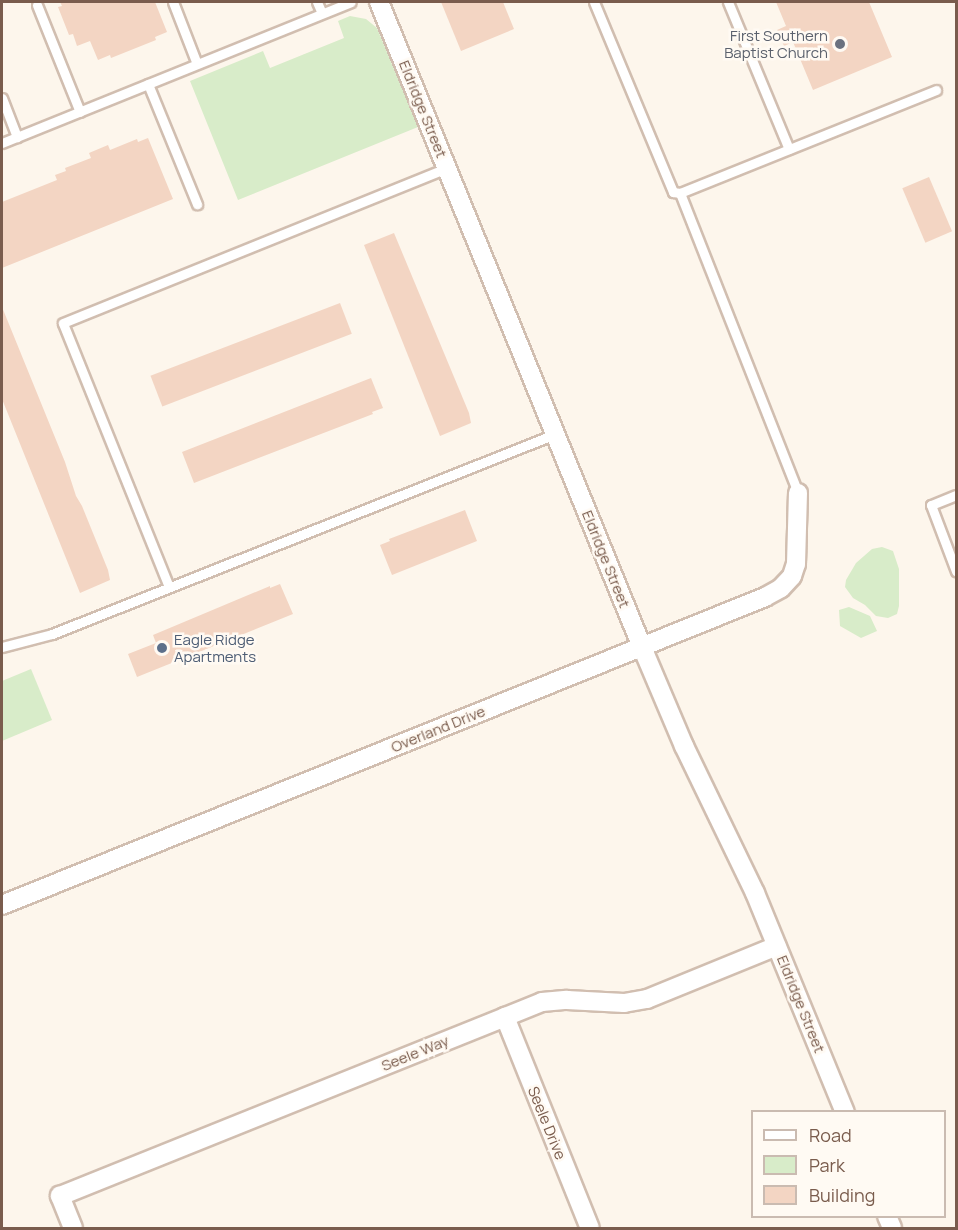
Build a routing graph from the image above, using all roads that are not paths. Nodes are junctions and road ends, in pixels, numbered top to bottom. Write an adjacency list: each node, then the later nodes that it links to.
1 (173, 2): 9 (lane)
2 (317, 2): 8 (lane)
3 (351, 2): 8 (lane)
4 (380, 2): 17 (street, Eldridge Street)
5 (594, 2): 18 (lane)
6 (729, 2): 16 (lane)
7 (37, 5): 13 (lane)
8 (322, 13): 9 (lane)
9 (197, 64): 10 (lane)
10 (148, 84): 13 (lane); 19 (lane)
11 (936, 90): 16 (lane)
12 (2, 98): 14 (lane)
13 (80, 112): 14 (lane)
14 (18, 137): 15 (lane)
15 (2, 143)
16 (789, 149): 18 (lane)
17 (447, 168): 20 (street, Eldridge Street); 24 (lane)
18 (680, 193): 21 (lane)
19 (197, 204)
20 (555, 434): 24 (lane); 26 (street, Eldridge Street)
21 (798, 493): 26 (street, Overland Drive)
22 (957, 495): 23 (lane)
23 (957, 571)
24 (170, 587): 25 (lane)
25 (2, 647)
26 (642, 647): 27 (street, Overland Drive); 28 (street, Eldridge Street)
27 (2, 904)
28 (777, 946): 29 (street, Seele Way); 30 (street, Eldridge Street)
29 (505, 1017): 31 (street, Seele Way); 32 (street, Seele Drive)
30 (844, 1110)
31 (73, 1228)
32 (590, 1228)

